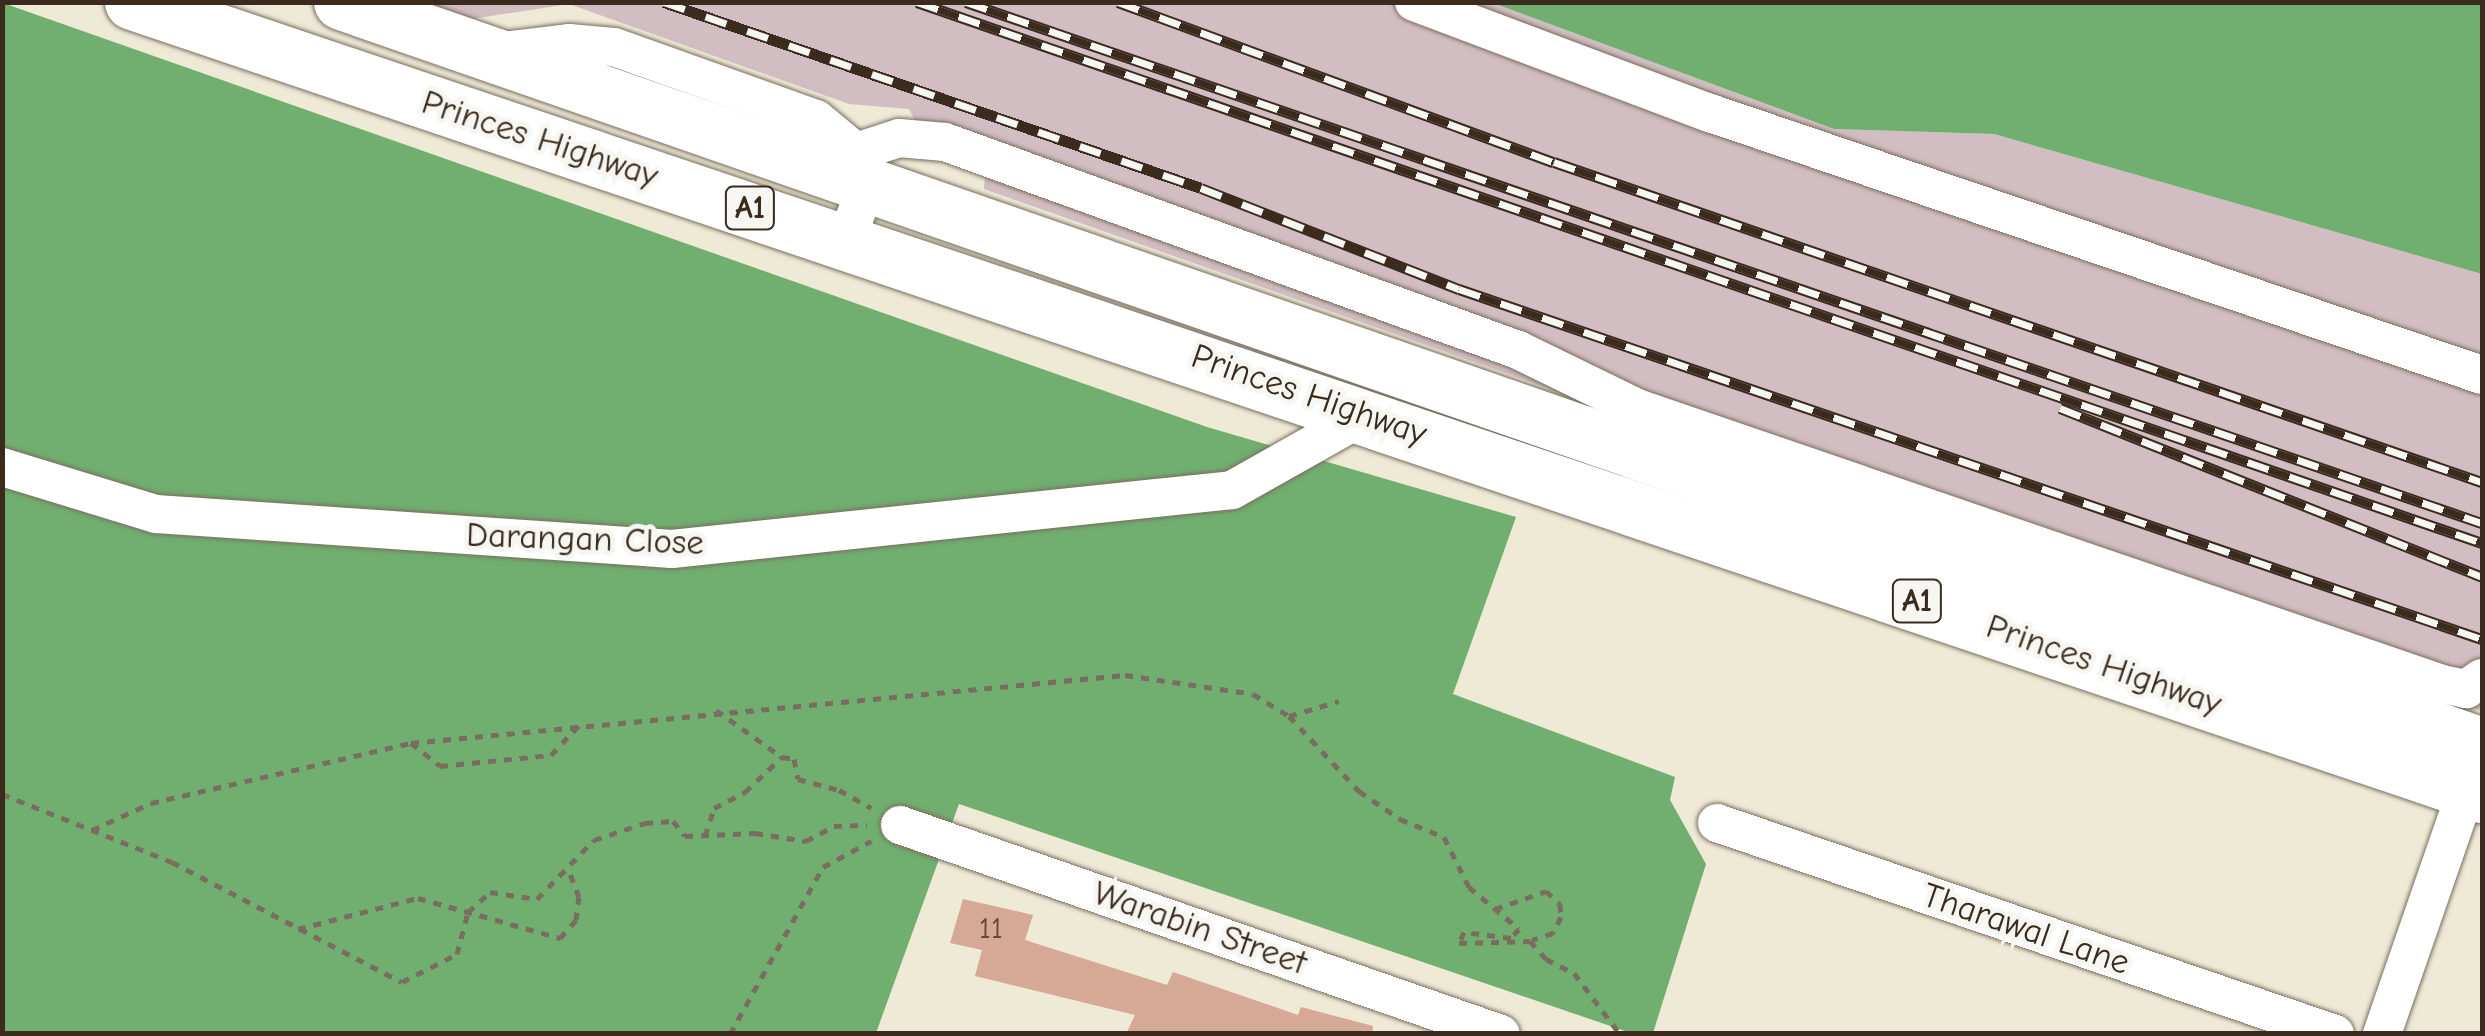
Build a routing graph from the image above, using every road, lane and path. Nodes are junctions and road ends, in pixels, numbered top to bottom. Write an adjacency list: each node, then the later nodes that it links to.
1 (132, 2): 5 (highway, Princes Highway / A1)
2 (341, 2): 4 (highway, Princes Highway / A1)
3 (1414, 2): 6 (street)
4 (861, 170): 5 (street); 9 (street); 16 (highway, Princes Highway / A1)
5 (846, 240): 7 (highway, Princes Highway / A1)
6 (2482, 375)
7 (1367, 414): 8 (street, Darangan Close); 16 (highway, Princes Highway / A1)
8 (2, 467)
9 (2482, 678)
10 (1339, 701): 12 (path)
11 (716, 710): 12 (path); 13 (path); 15 (path)
12 (1289, 716): 23 (path)
13 (581, 723): 14 (path); 14 (path)
14 (411, 742): 20 (path)
15 (782, 756): 19 (path); 21 (path)
16 (2477, 776): 31 (street)
17 (2, 794): 20 (path)
18 (1717, 823): 30 (street, Tharawal Lane)
19 (900, 824): 21 (path); 27 (path); 28 (street, Warabin Street)
20 (92, 830): 25 (path)
21 (705, 836): 22 (path)
22 (569, 871): 24 (path); 24 (path)
23 (1495, 909): 26 (path); 26 (path)
24 (468, 912): 25 (path); 25 (path)
25 (295, 930)
26 (1530, 941): 29 (path)
27 (730, 1034)
28 (1501, 1034)
29 (1620, 1034)
30 (2335, 1034)
31 (2382, 1034)

